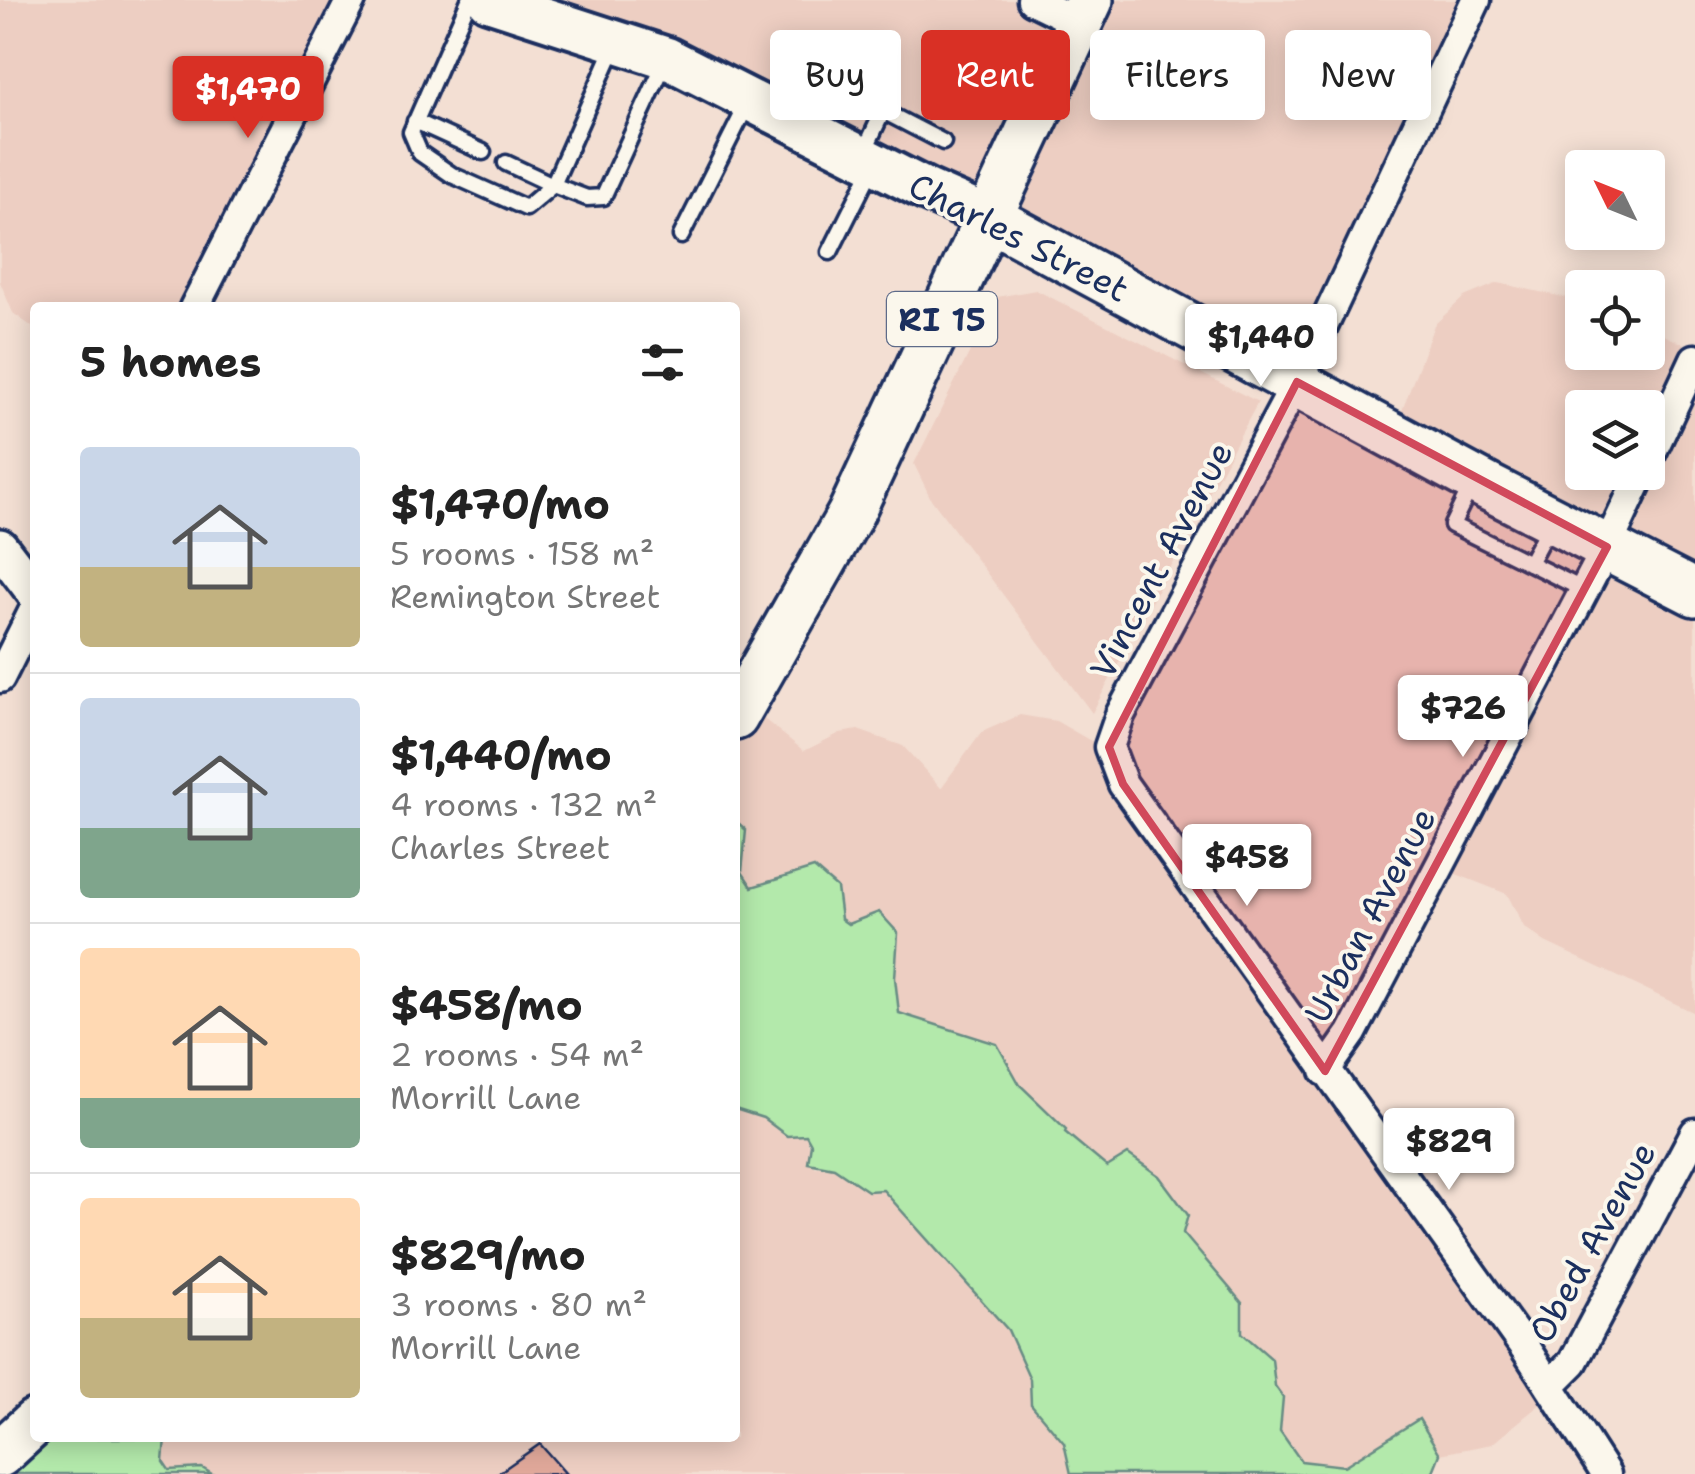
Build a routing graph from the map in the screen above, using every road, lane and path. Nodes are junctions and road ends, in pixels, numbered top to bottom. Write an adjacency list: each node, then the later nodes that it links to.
1 (351, 0): 21 (street)
2 (469, 0): 12 (lane)
3 (488, 0): 7 (main road, Charles Street)
4 (1032, 0): 6 (street)
5 (1476, 0): 23 (street, Vincent Avenue)
6 (1085, 11): 18 (main road, RI 15)
7 (617, 40): 8 (main road, Charles Street); 17 (lane)
8 (667, 58): 9 (main road, Charles Street); 17 (lane)
9 (750, 100): 15 (main road, Charles Street); 19 (lane)
10 (880, 120): 15 (lane)
11 (899, 120): 13 (lane)
12 (415, 121): 14 (lane); 17 (lane)
13 (943, 142)
14 (482, 152)
15 (868, 160): 18 (main road, Charles Street); 20 (lane)
16 (506, 163): 17 (lane)
17 (553, 185)
18 (990, 218): 23 (main road, Charles Street); 36 (main road, RI 15)
19 (681, 236)
20 (830, 252)
21 (197, 302)
22 (1695, 358): 24 (street)
23 (1297, 382): 25 (main road, Charles Street); 37 (street, Vincent Avenue)
24 (1665, 423)
25 (1475, 479): 27 (main road, Charles Street); 30 (lane)
26 (1634, 490): 28 (street, Urban Avenue)
27 (1553, 520): 28 (main road, Charles Street); 30 (lane)
28 (1607, 547): 32 (street, Urban Avenue); 33 (main road, Charles Street)
29 (0, 548): 31 (street)
30 (1529, 563): 32 (lane)
31 (30, 587)
32 (1584, 590): 37 (street, Urban Avenue)
33 (1695, 592)
34 (30, 618): 35 (street)
35 (0, 678)
36 (740, 708)
37 (1326, 1071): 39 (street)
38 (1695, 1132): 39 (street, Obed Avenue)
39 (1550, 1385): 42 (street)
40 (30, 1427): 41 (main road)
41 (0, 1454)
42 (1606, 1474)

